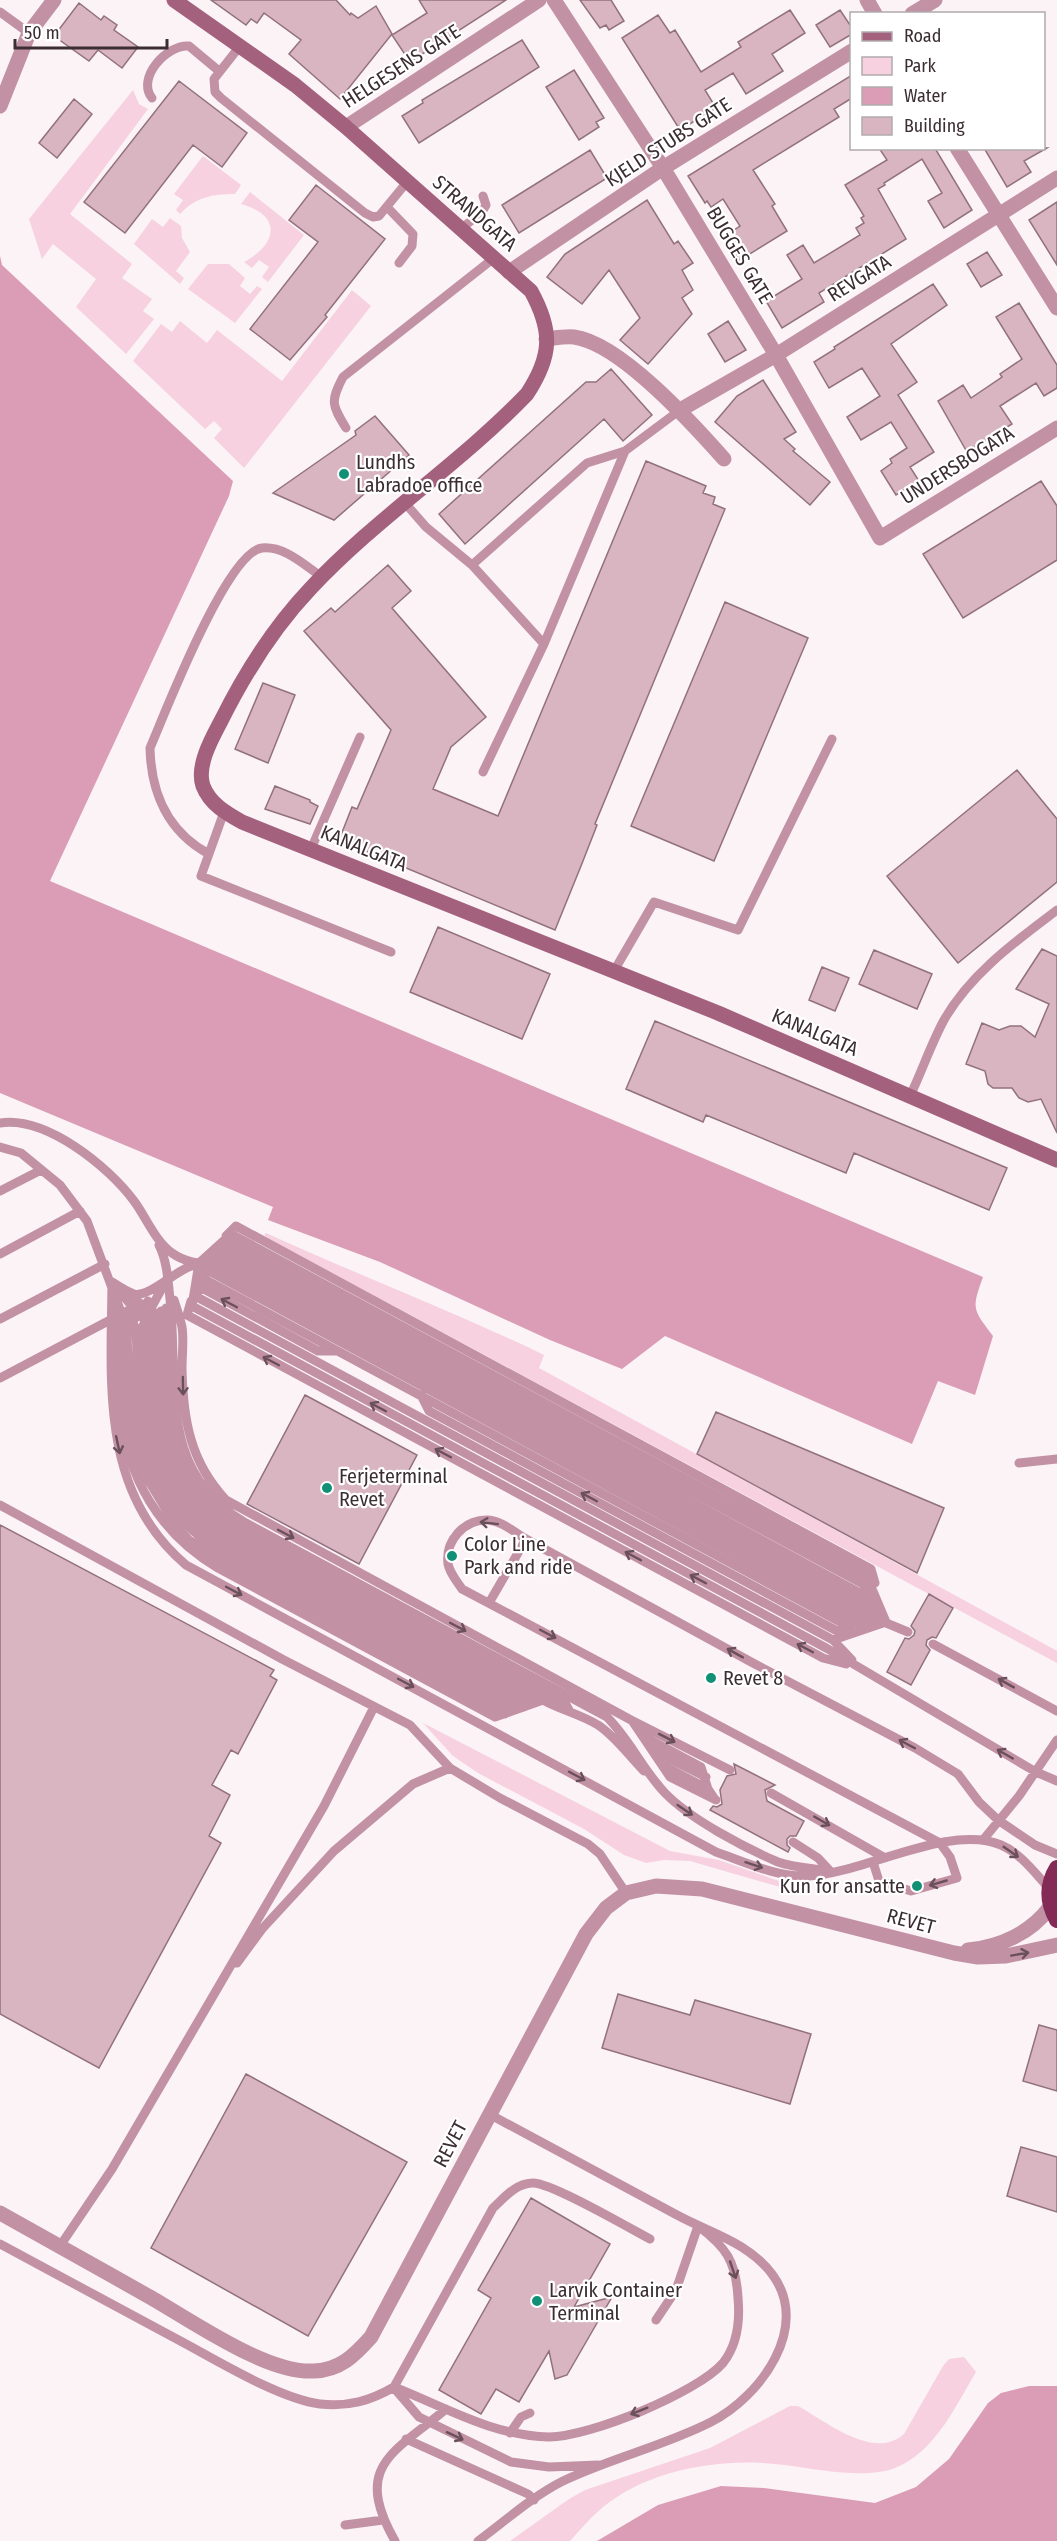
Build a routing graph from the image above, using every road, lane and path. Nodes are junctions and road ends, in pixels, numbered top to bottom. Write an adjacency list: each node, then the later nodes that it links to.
1 (54, 0): 8 (street)
2 (174, 0): 9 (main road, STRANDGATA)
3 (539, 0): 14 (street, HELGESENS GATE)
4 (554, 0): 16 (street, BUGGES GATE)
5 (935, 0): 7 (street)
6 (0, 12): 8 (lane)
7 (915, 12)
8 (29, 33): 13 (street)
9 (240, 46): 11 (lane); 14 (main road, STRANDGATA)
10 (850, 52): 16 (street, KJELD STUBS GATE)
11 (219, 70): 12 (lane); 20 (lane)
12 (152, 98)
13 (0, 106)
14 (346, 127): 18 (main road, STRANDGATA)
15 (958, 150): 21 (street)
16 (663, 168): 25 (street, KJELD STUBS GATE); 28 (street, BUGGES GATE)
17 (1057, 178): 21 (street, REVGATA)
18 (407, 182): 20 (lane); 22 (main road, STRANDGATA)
19 (483, 196): 22 (lane)
20 (387, 207): 24 (lane)
21 (998, 216): 26 (street); 28 (street, REVGATA)
22 (462, 228): 23 (main road, STRANDGATA)
23 (494, 258): 25 (main road, STRANDGATA); 30 (lane)
24 (399, 263)
25 (509, 272): 27 (main road, STRANDGATA)
26 (1057, 308)
27 (546, 339): 29 (street); 34 (main road, KANALGATA)
28 (776, 355): 29 (street, REVGATA); 35 (street, BUGGES GATE)
29 (680, 410): 32 (lane); 33 (street)
30 (346, 428)
31 (1057, 428): 35 (street, UNDERSBOGATA)
32 (625, 451): 36 (lane); 38 (lane)
33 (724, 459)
34 (405, 503): 36 (lane); 37 (main road, KANALGATA)
35 (880, 537)
36 (472, 565): 38 (lane)
37 (322, 577): 42 (main road, KANALGATA); 44 (lane)
38 (544, 644): 41 (lane)
39 (360, 737): 43 (lane)
40 (832, 738): 47 (lane)
41 (483, 772)
42 (224, 812): 43 (main road, KANALGATA); 44 (lane)
43 (311, 849): 47 (main road, KANALGATA)
44 (209, 854): 46 (lane)
45 (1057, 910): 48 (lane)
46 (391, 952)
47 (614, 971): 48 (main road, KANALGATA)
48 (910, 1096): 51 (main road, KANALGATA)
49 (0, 1123): 55 (lane)
50 (0, 1147): 52 (lane)
51 (1057, 1160)
52 (41, 1170): 53 (lane); 54 (lane)
53 (0, 1191)
54 (80, 1211): 56 (lane); 58 (lane)
55 (146, 1219): 57 (lane); 59 (lane)
56 (0, 1254)
57 (199, 1263): 59 (lane); 64 (lane, one-way to 57); 65 (lane); 66 (lane); 76 (lane); 76 (lane); 76 (lane); 76 (lane); 80 (lane, one-way to 57)
58 (105, 1264): 60 (lane); 62 (lane)
59 (167, 1278): 60 (lane); 61 (lane); 61 (lane); 61 (lane); 85 (lane, one-way to 85)
60 (112, 1282): 61 (lane); 61 (lane); 61 (lane); 63 (lane)
61 (145, 1318): 82 (lane); 82 (lane); 82 (lane); 83 (lane); 96 (lane)
62 (0, 1319)
63 (112, 1319): 67 (lane); 106 (lane, one-way to 106)
64 (318, 1351): 65 (lane); 66 (lane)
65 (338, 1351): 68 (lane)
66 (328, 1369): 70 (lane)
67 (0, 1378)
68 (421, 1395): 69 (lane); 76 (lane)
69 (429, 1411): 70 (lane); 76 (lane, one-way to 69)
70 (411, 1413): 78 (lane)
71 (1057, 1460): 72 (lane)
72 (1019, 1463)
73 (0, 1505): 81 (lane)
74 (526, 1539): 75 (lane); 75 (lane, one-way to 75); 98 (lane, one-way to 74)
75 (489, 1604): 101 (lane, one-way to 101)
76 (886, 1622): 77 (lane); 78 (lane)
77 (908, 1632)
78 (832, 1640): 80 (lane)
79 (933, 1644): 84 (lane, one-way to 79)
80 (860, 1668): 92 (lane, one-way to 80)
81 (374, 1707): 90 (lane); 112 (lane)
82 (524, 1707): 83 (lane)
83 (569, 1710): 96 (lane)
84 (1057, 1711)
85 (631, 1720): 86 (lane); 91 (lane, one-way to 91)
86 (642, 1736): 88 (lane); 93 (lane)
87 (1057, 1740): 92 (lane)
88 (652, 1750): 89 (lane); 93 (lane)
89 (662, 1765): 95 (lane); 95 (lane)
90 (450, 1768): 108 (lane); 112 (lane)
91 (730, 1770)
92 (1036, 1772): 94 (lane); 98 (lane)
93 (706, 1777): 95 (lane)
94 (1057, 1781)
95 (708, 1789)
96 (664, 1792): 106 (lane, one-way to 106)
97 (771, 1793): 103 (lane, one-way to 103)
98 (998, 1820): 99 (lane); 102 (lane)
99 (983, 1840): 101 (lane); 107 (lane, one-way to 107)
100 (793, 1842): 106 (lane)
101 (940, 1843): 103 (lane); 104 (lane, one-way to 104)
102 (1057, 1854)
103 (885, 1858): 104 (lane)
104 (873, 1862): 106 (lane)
105 (1057, 1868): 107 (highway)
106 (831, 1872)
107 (1048, 1887): 109 (highway)
108 (626, 1893): 111 (street, REVET); 113 (street, REVET)
109 (1053, 1914): 111 (street, REVET)
110 (1057, 1945): 111 (street, REVET, one-way to 110)
111 (941, 1951)
112 (198, 2020): 118 (lane)
113 (489, 2114): 115 (lane); 118 (street, REVET)
114 (0, 2213): 118 (street, REVET)
115 (698, 2226): 119 (lane); 124 (lane, one-way to 124); 126 (lane)
116 (650, 2239): 120 (lane)
117 (0, 2244): 120 (lane)
118 (60, 2246)
119 (656, 2320)
120 (394, 2387): 121 (lane); 123 (lane)
121 (446, 2409): 123 (lane); 124 (lane)
122 (530, 2413): 124 (lane)
123 (430, 2423): 125 (lane); 126 (lane, one-way to 126)
124 (510, 2433)
125 (406, 2439): 127 (lane); 128 (lane)
126 (607, 2464): 127 (lane)
127 (534, 2500): 131 (lane)
128 (383, 2520): 129 (lane); 130 (lane)
129 (345, 2525)
130 (395, 2541)
131 (478, 2541)

